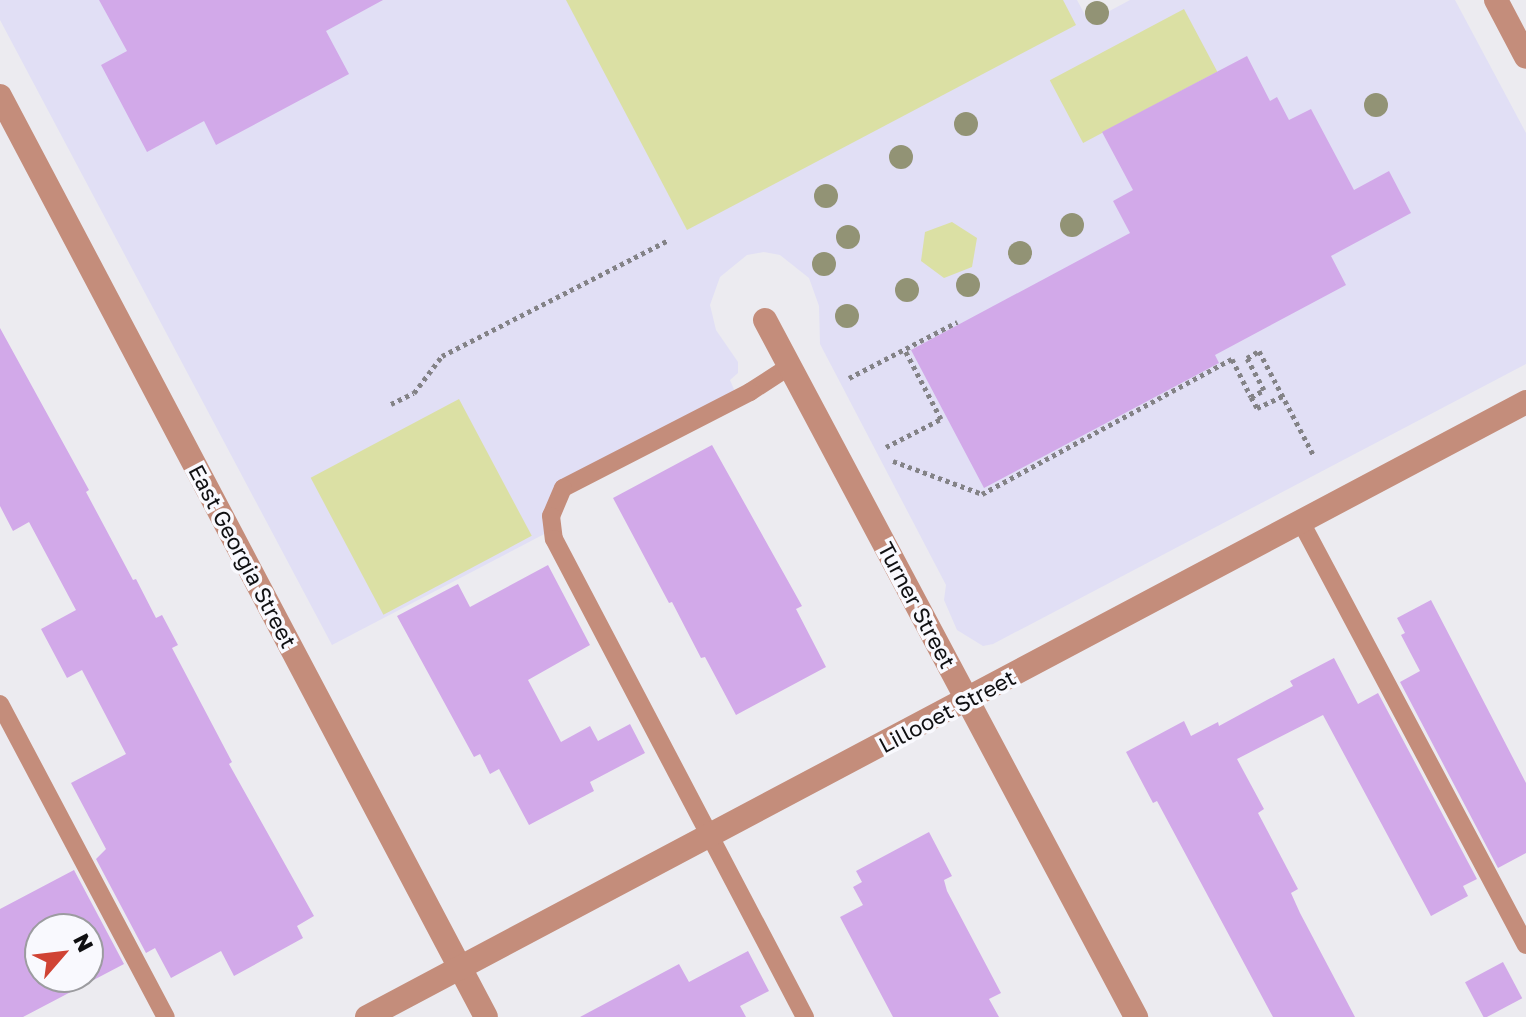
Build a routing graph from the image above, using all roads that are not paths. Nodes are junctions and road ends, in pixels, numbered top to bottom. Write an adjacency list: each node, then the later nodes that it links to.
1 (1496, 0): 2 (street)
2 (1526, 57)
3 (0, 96): 12 (street, East Georgia Street)
4 (765, 320): 5 (street, Turner Street)
5 (790, 366): 8 (street, Turner Street); 10 (lane)
6 (1526, 402): 7 (street, Lillooet Street)
7 (1301, 522): 8 (street, Lillooet Street); 11 (lane)
8 (968, 700): 10 (street, Lillooet Street); 17 (street, Turner Street)
9 (0, 704): 13 (lane)
10 (709, 838): 12 (street, Lillooet Street); 16 (lane)
11 (1526, 945)
12 (460, 969): 14 (street, Lillooet Street); 15 (street, East Georgia Street)
13 (166, 1017)
14 (367, 1017)
15 (486, 1017)
16 (805, 1017)
17 (1136, 1017)

